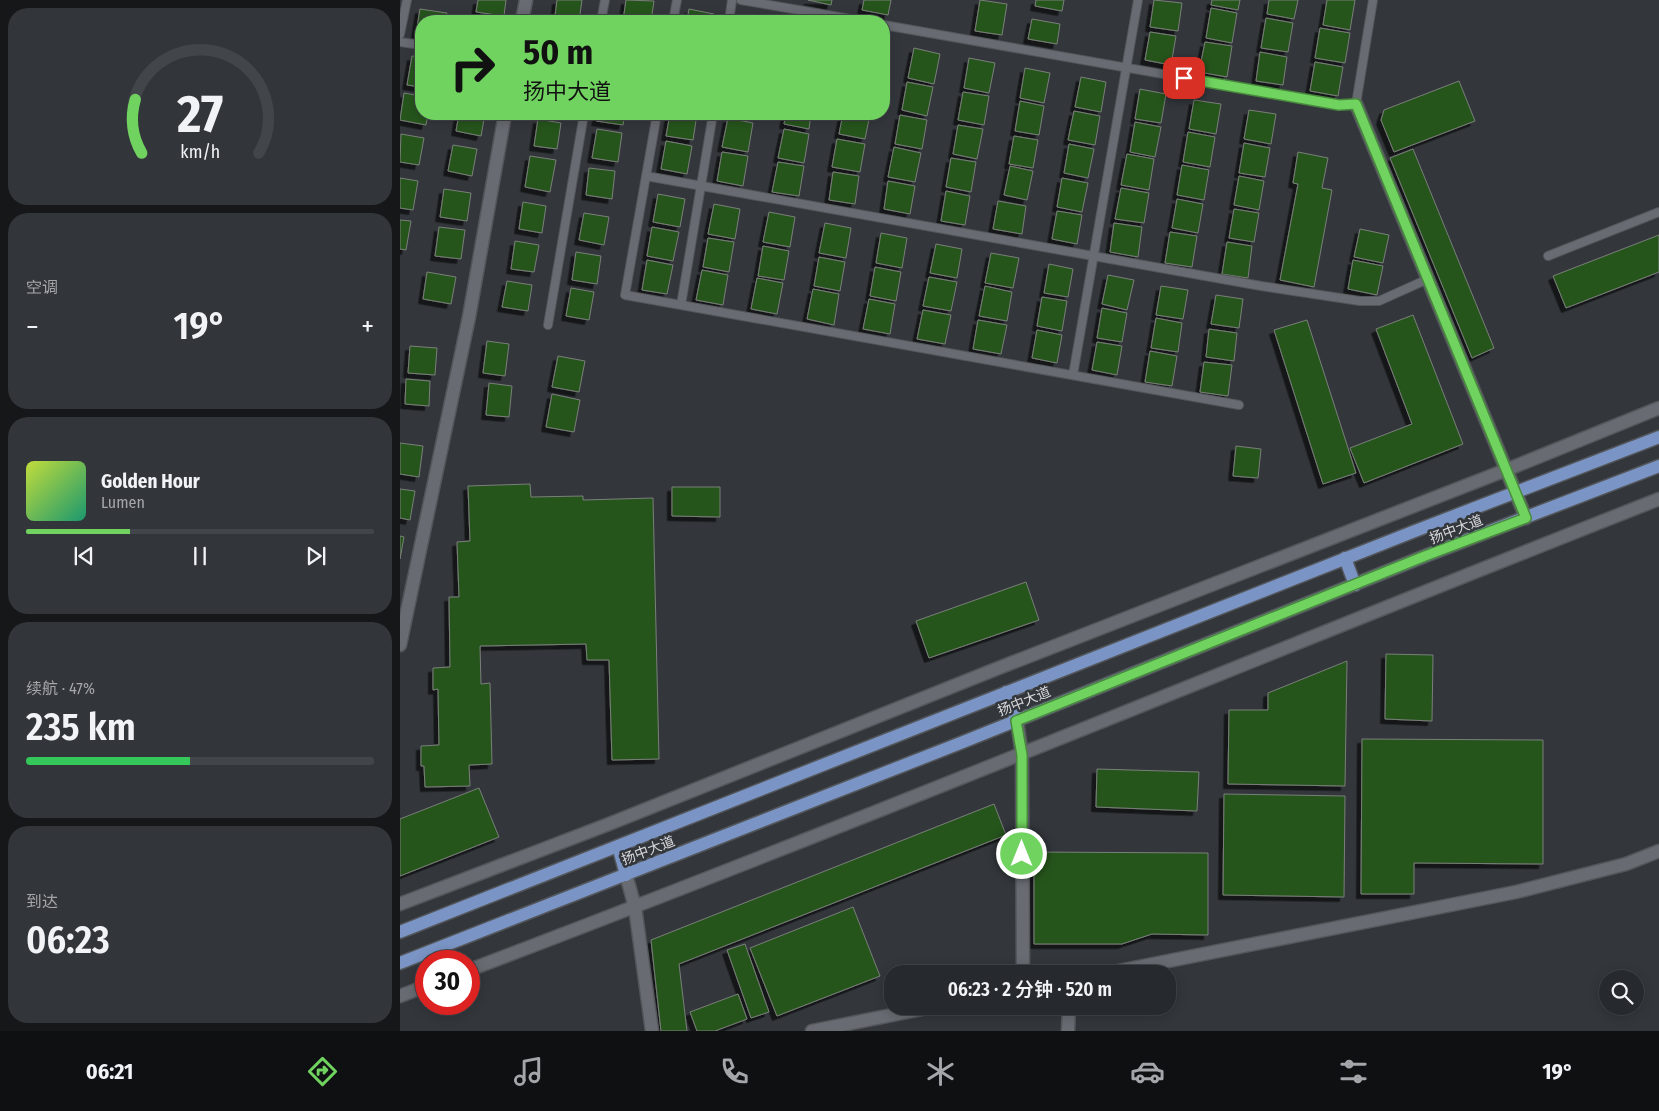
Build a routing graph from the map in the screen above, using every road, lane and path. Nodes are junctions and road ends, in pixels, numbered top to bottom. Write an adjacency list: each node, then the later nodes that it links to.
1 (407, 0): 15 (lane)
2 (526, 0): 9 (street)
3 (605, 0): 10 (lane)
4 (677, 0): 11 (lane)
5 (732, 0): 12 (lane)
6 (741, 0): 13 (lane)
7 (1138, 0): 18 (lane)
8 (1373, 0): 19 (lane)
9 (523, 15)
10 (602, 15)
11 (674, 15)
12 (729, 15)
13 (827, 15)
14 (890, 26): 18 (lane)
15 (400, 34)
16 (400, 42): 17 (lane)
17 (415, 45)
18 (1126, 68): 19 (lane); 27 (lane)
19 (1356, 104): 29 (street)
20 (504, 120): 43 (street)
21 (583, 120): 31 (lane)
22 (656, 120): 24 (lane)
23 (712, 120): 25 (lane)
24 (646, 176): 25 (lane); 30 (lane)
25 (701, 186): 27 (lane); 30 (lane)
26 (1659, 212): 28 (lane)
27 (1094, 256): 29 (lane); 32 (lane)
28 (1548, 256)
29 (1428, 280): 37 (street)
30 (681, 305): 32 (lane)
31 (548, 325)
32 (1073, 375): 33 (lane)
33 (1239, 405)
34 (1659, 408): 37 (street)
35 (1659, 437): 38 (main road, 扬中大道)
36 (1659, 466): 40 (main road, 扬中大道)
37 (1506, 470): 38 (street); 50 (street)
38 (1515, 492): 40 (street); 41 (main road, 扬中大道)
39 (1659, 499): 46 (street)
40 (1526, 518): 42 (main road, 扬中大道)
41 (1345, 558): 42 (main road); 44 (main road, 扬中大道)
42 (1355, 584): 45 (main road, 扬中大道)
43 (400, 645)
44 (1006, 692): 45 (main road); 47 (main road, 扬中大道)
45 (1016, 721): 46 (street); 49 (main road, 扬中大道)
46 (1022, 755): 51 (street); 54 (street)
47 (618, 846): 49 (main road); 52 (main road, 扬中大道)
48 (1659, 851): 55 (street)
49 (626, 874): 51 (street); 53 (main road, 扬中大道)
50 (400, 904)
51 (635, 907): 56 (street); 61 (street)
52 (400, 932)
53 (400, 964)
54 (1023, 965)
55 (1148, 965)
56 (480, 966)
57 (415, 990): 58 (street)
58 (400, 996)
59 (892, 1015): 62 (street)
60 (1069, 1015): 63 (street)
61 (652, 1031)
62 (812, 1031)
63 (1068, 1031)

